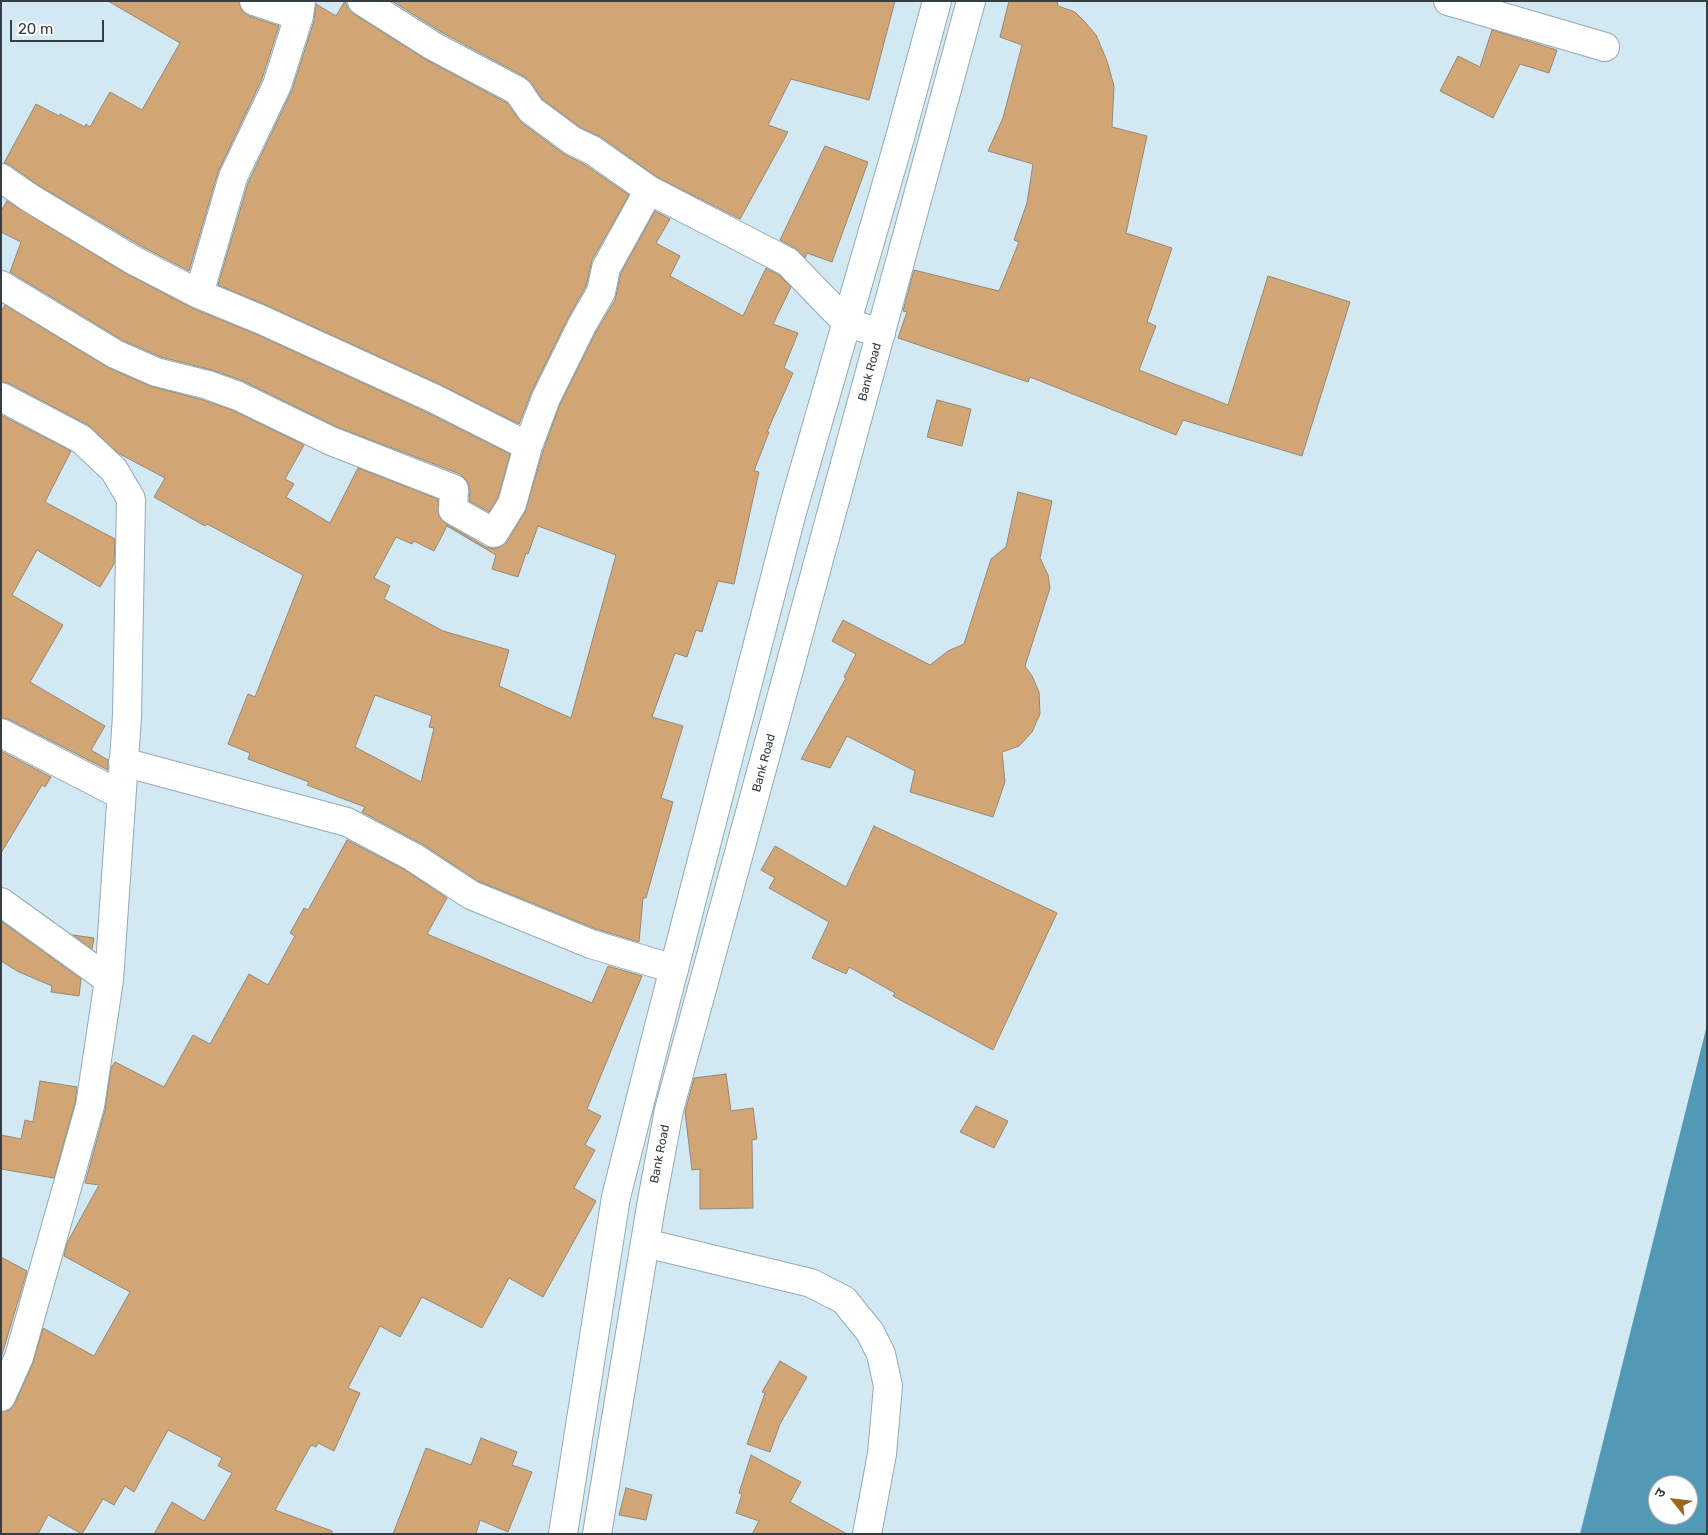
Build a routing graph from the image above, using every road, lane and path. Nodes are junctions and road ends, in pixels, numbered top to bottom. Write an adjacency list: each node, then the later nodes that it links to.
1 (254, 1): 6 (street)
2 (362, 1): 9 (street)
3 (936, 1): 12 (street)
4 (971, 1): 13 (street, Bank Road)
5 (1448, 1): 7 (street)
6 (300, 9): 11 (street)
7 (1605, 47)
8 (1, 178): 11 (street)
9 (649, 190): 12 (street); 15 (street)
10 (1, 284): 15 (street)
11 (199, 294): 15 (street)
12 (847, 323): 13 (street); 20 (street)
13 (881, 333): 22 (street, Bank Road)
14 (1, 397): 17 (street)
15 (528, 446)
16 (1, 733): 18 (street)
17 (123, 762): 18 (street); 20 (street)
18 (122, 795): 21 (street)
19 (1, 902): 21 (street)
20 (674, 969): 24 (street)
21 (109, 980): 23 (street)
22 (644, 1244): 25 (street, Bank Road); 26 (street)
23 (1, 1397)
24 (563, 1534)
25 (597, 1534)
26 (867, 1534)

